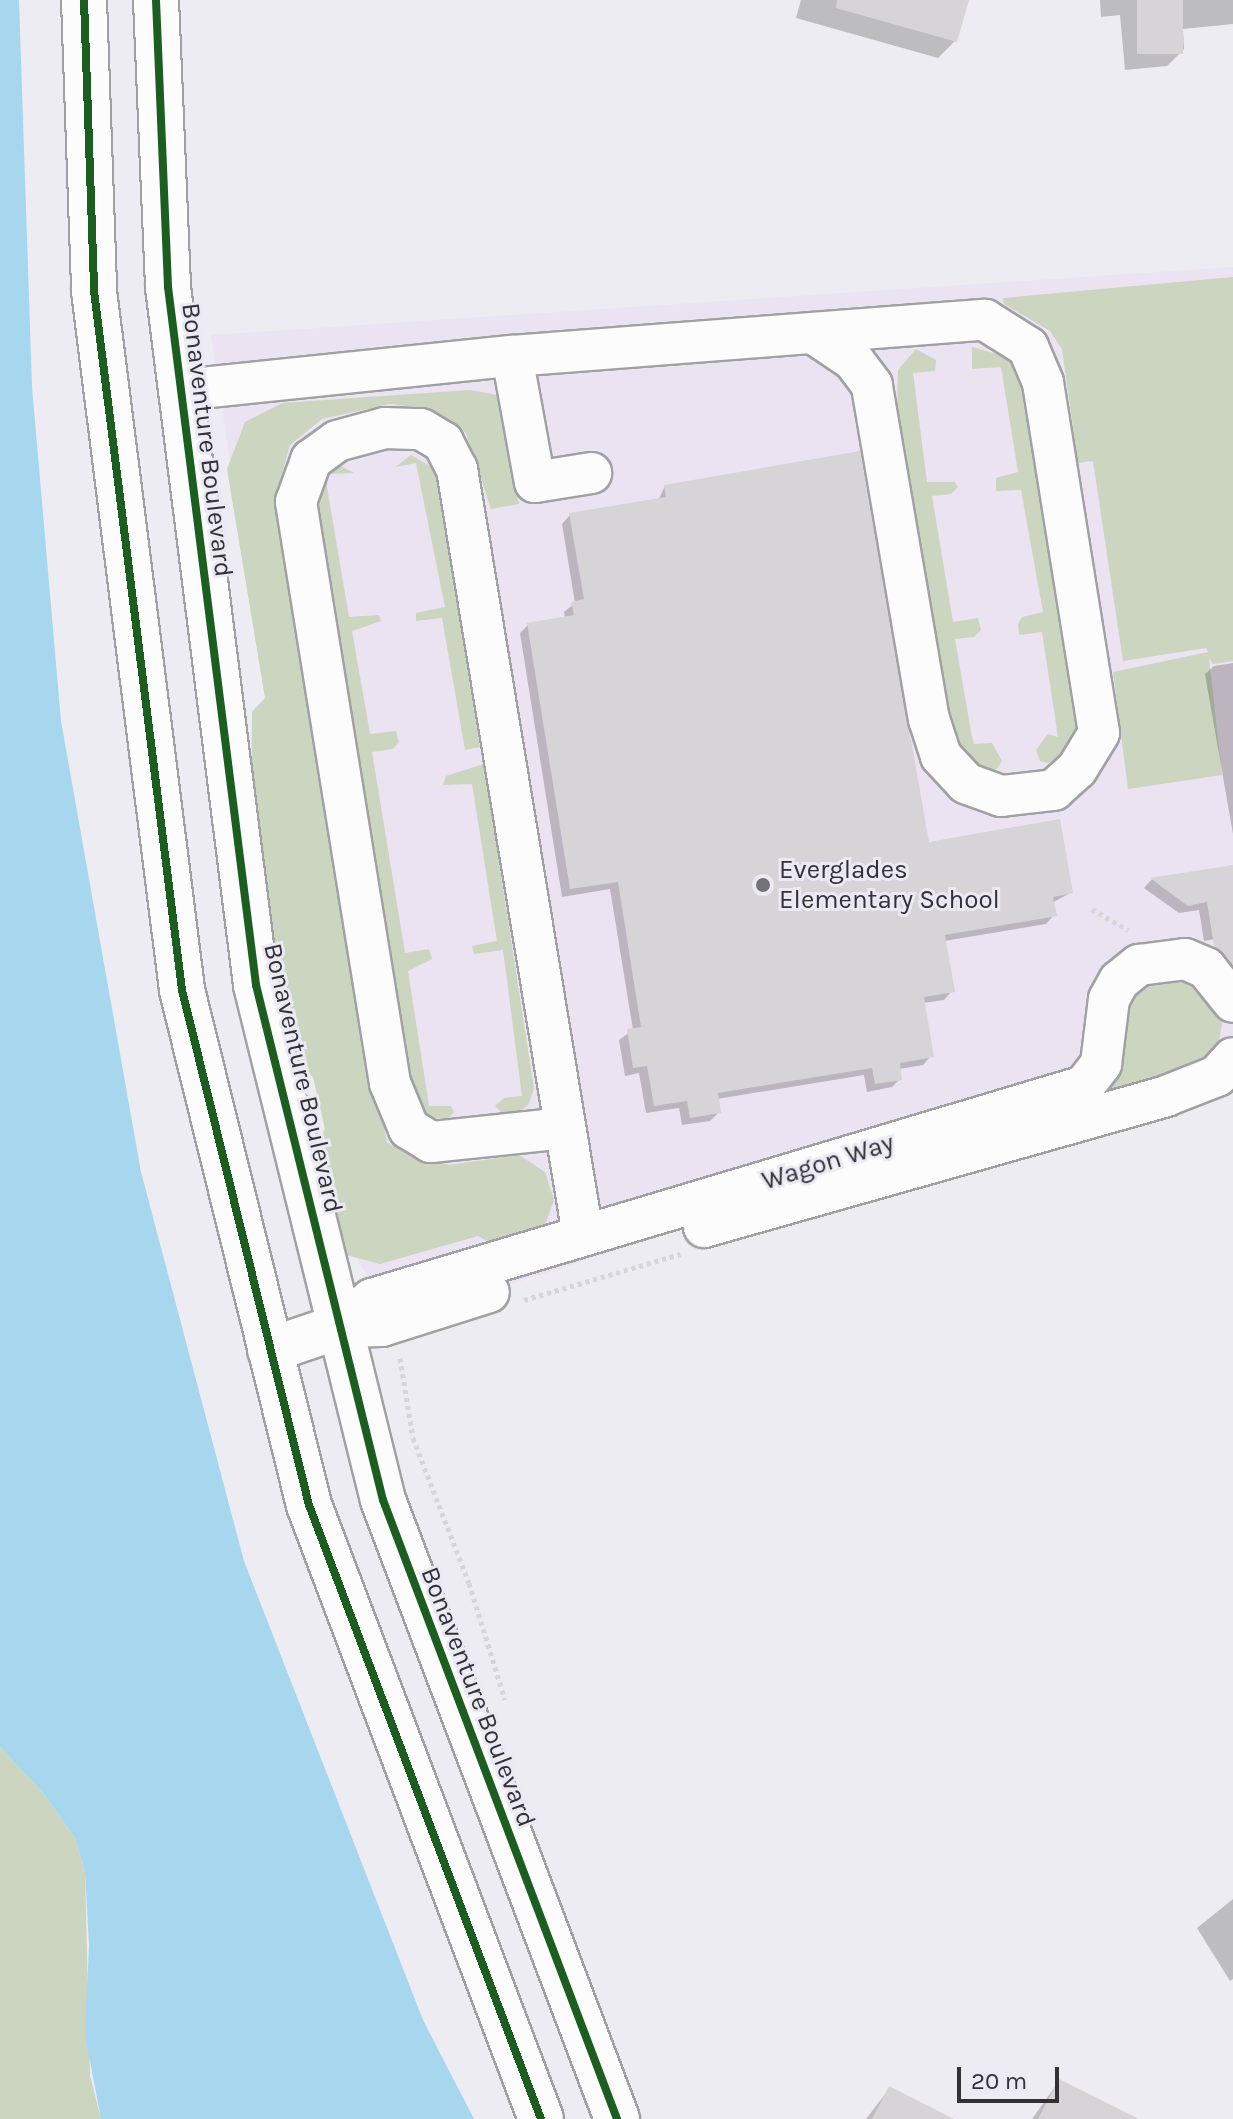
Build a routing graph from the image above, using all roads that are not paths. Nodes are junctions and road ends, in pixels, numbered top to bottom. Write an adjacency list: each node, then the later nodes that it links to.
1 (84, 0): 12 (main road)
2 (156, 0): 5 (main road, Bonaventure Boulevard)
3 (813, 333): 3 (street); 4 (street)
4 (512, 356): 5 (street); 6 (street)
5 (181, 390): 11 (main road, Bonaventure Boulevard)
6 (591, 473)
7 (1233, 1002): 10 (street, Wagon Way)
8 (1233, 1058): 11 (street, Wagon Way)
9 (565, 1128): 9 (street); 10 (street)
10 (583, 1235): 11 (street, Wagon Way)
11 (338, 1327): 12 (main road, Wagon Way); 14 (main road, Bonaventure Boulevard)
12 (270, 1350): 13 (main road)
13 (541, 2119)
14 (617, 2119)

